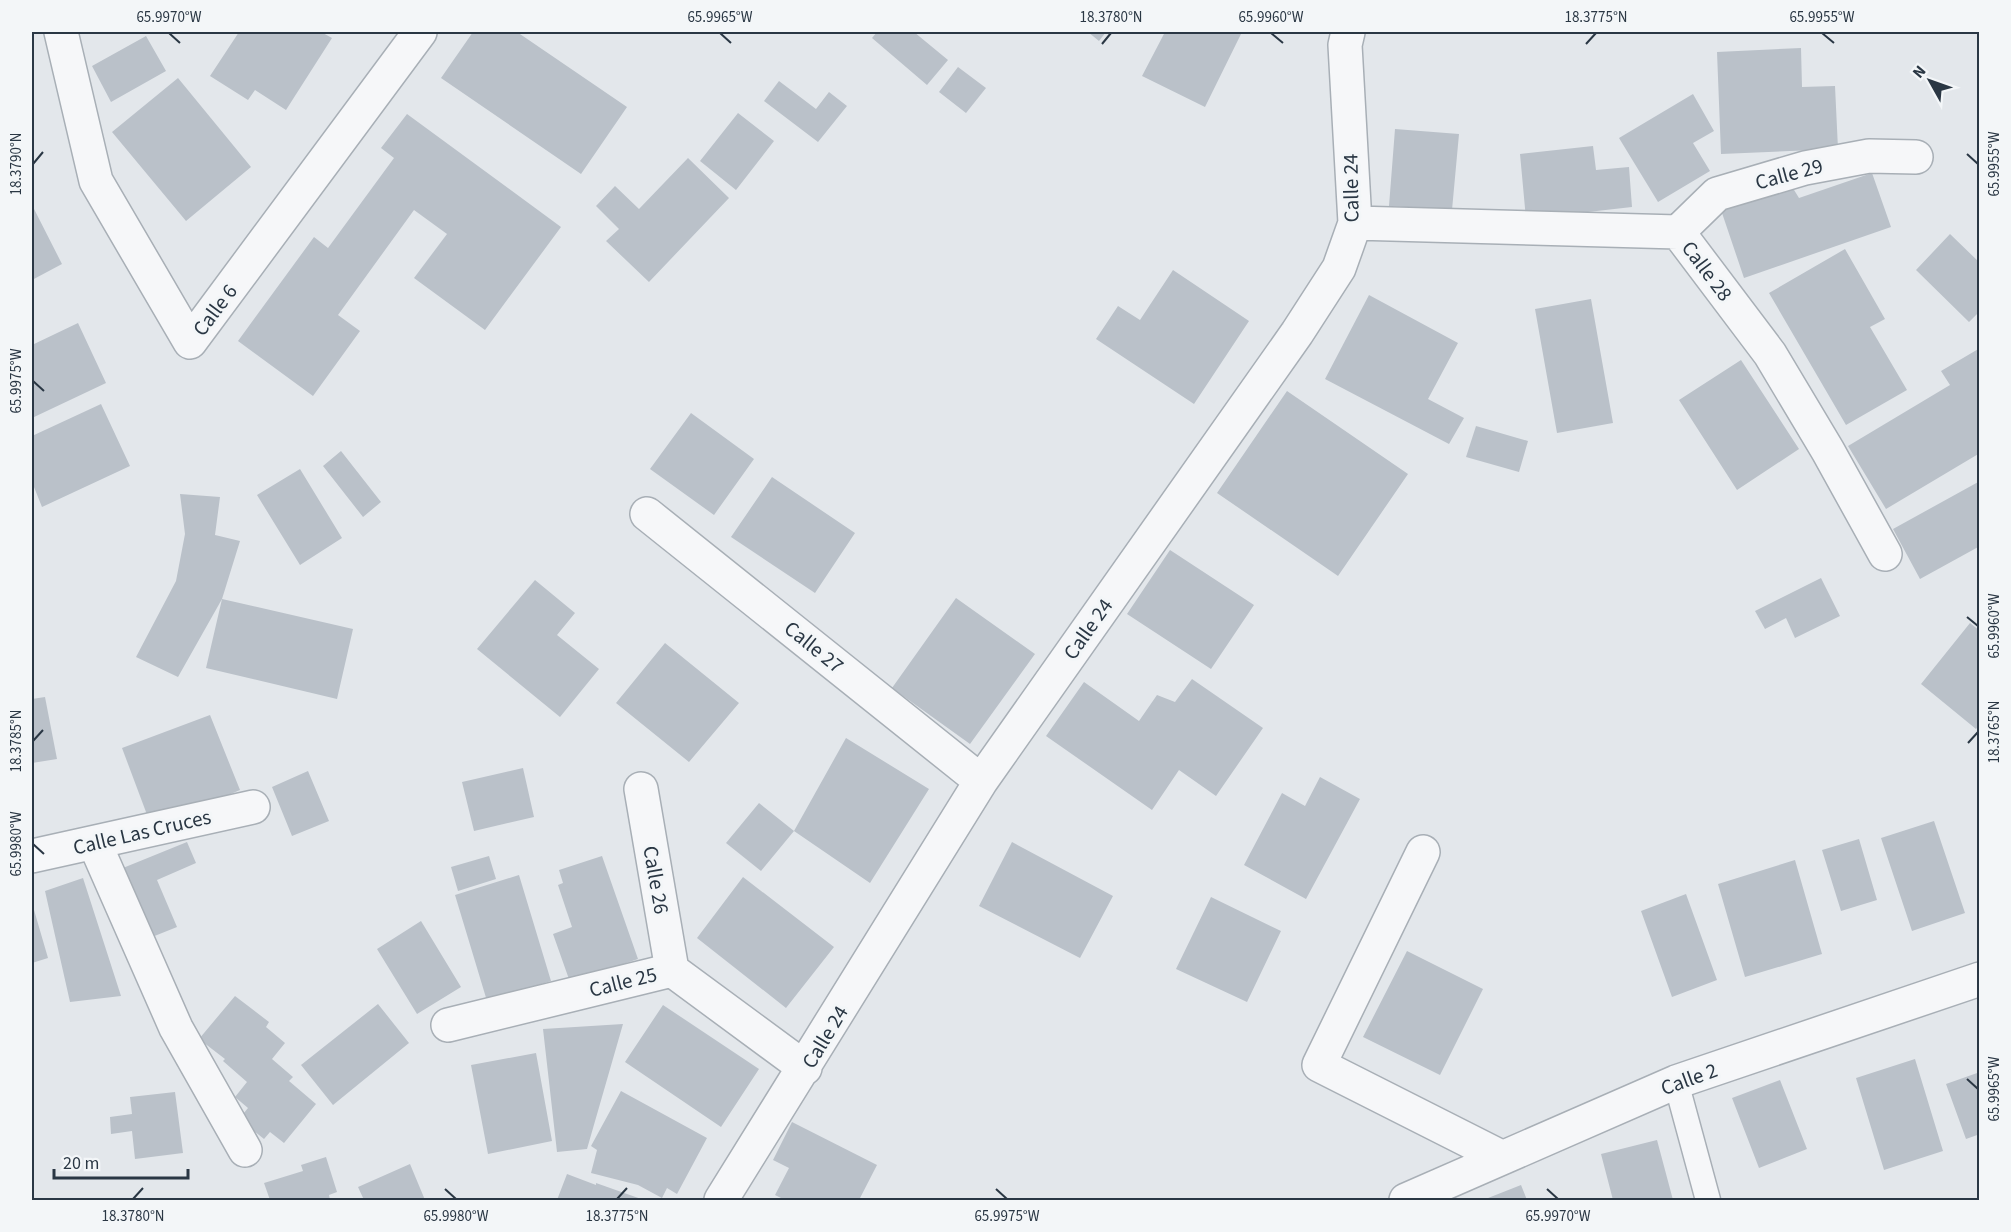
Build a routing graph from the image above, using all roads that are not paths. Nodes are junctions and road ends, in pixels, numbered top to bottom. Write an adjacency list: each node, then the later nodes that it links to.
1 (61, 32): 2 (street, Calle 6)
2 (420, 32)
3 (1348, 32): 5 (street, Calle 24)
4 (1916, 157): 6 (street, Calle 29)
5 (1355, 223): 6 (street, Calle 28); 9 (street, Calle 24)
6 (1678, 232): 8 (street, Calle 28)
7 (647, 514): 9 (street, Calle 27)
8 (1885, 554)
9 (981, 781): 18 (street, Calle 24)
10 (641, 789): 15 (street, Calle 26)
11 (253, 807): 12 (street, Calle Las Cruces)
12 (95, 844): 14 (street, Calle Las Cruces); 20 (street)
13 (1423, 852): 21 (street)
14 (32, 856)
15 (672, 970): 17 (street, Calle 25); 18 (street, Calle 25)
16 (1980, 979): 19 (street, Calle 2)
17 (448, 1025)
18 (805, 1068): 22 (street, Calle 24)
19 (1676, 1082): 21 (street, Calle 2); 24 (lane)
20 (245, 1150)
21 (1501, 1157): 23 (street, Calle 2)
22 (721, 1200)
23 (1406, 1200)
24 (1708, 1200)

